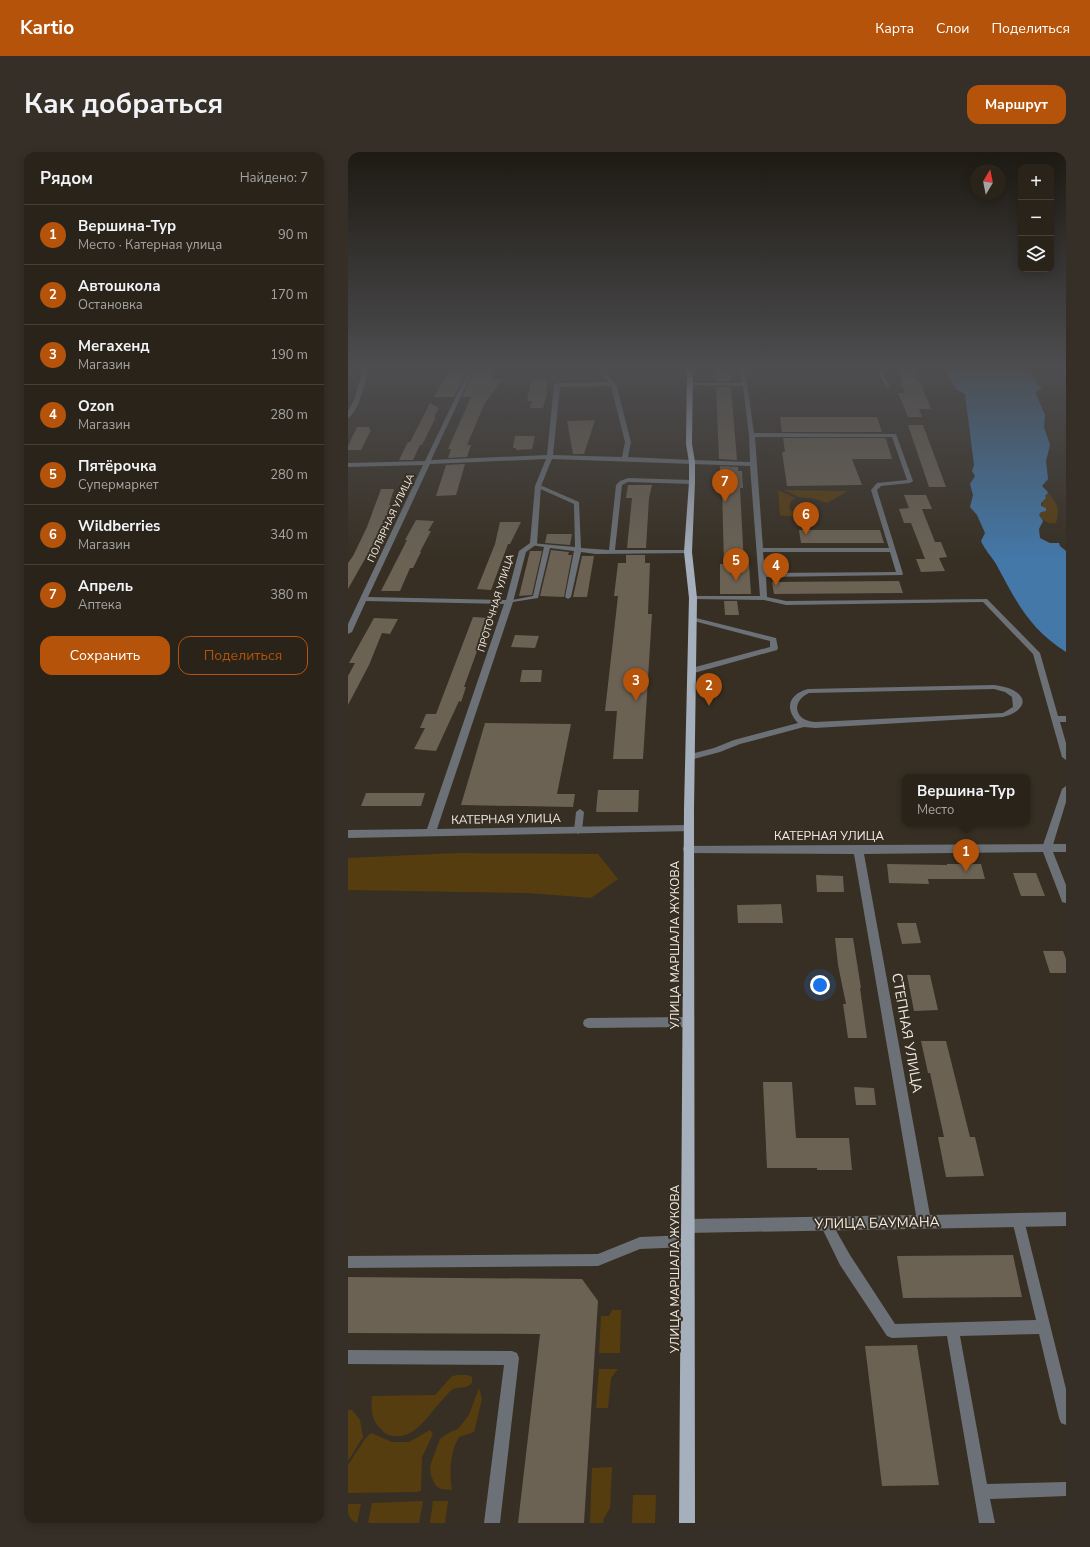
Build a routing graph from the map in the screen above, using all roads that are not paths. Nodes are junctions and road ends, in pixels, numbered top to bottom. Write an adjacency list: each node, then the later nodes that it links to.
1 (441, 433): 9 (street, ПОЛЯРНАЯ УЛИЦА)
2 (552, 433): 6 (street)
3 (626, 433): 7 (street)
4 (689, 433): 8 (main road, УЛИЦА МАРШАЛА ЖУКОВА)
5 (752, 435): 10 (lane); 18 (lane)
6 (550, 457): 7 (street); 9 (street); 13 (street)
7 (625, 459): 8 (street)
8 (692, 462): 10 (lane); 12 (main road, УЛИЦА МАРШАЛА ЖУКОВА)
9 (427, 464): 11 (street); 25 (street, ПОЛЯРНАЯ УЛИЦА)
10 (753, 464): 17 (lane)
11 (348, 465)
12 (692, 482): 19 (lane); 20 (main road, УЛИЦА МАРШАЛА ЖУКОВА)
13 (538, 486): 14 (street); 16 (lane)
14 (533, 544): 15 (lane); 26 (street, ПРОТОЧНАЯ УЛИЦА)
15 (547, 547): 16 (lane); 26 (lane)
16 (578, 549): 19 (lane); 22 (lane)
17 (760, 550): 18 (lane); 21 (lane)
18 (893, 550): 21 (lane)
19 (612, 552): 20 (lane)
20 (688, 552): 23 (main road, УЛИЦА МАРШАЛА ЖУКОВА)
21 (763, 575): 24 (lane)
22 (568, 597)
23 (693, 598): 24 (lane); 27 (main road, УЛИЦА МАРШАЛА ЖУКОВА)
24 (764, 598): 30 (lane)
25 (364, 599): 26 (street); 28 (street, ПОЛЯРНАЯ УЛИЦА)
26 (509, 602): 39 (street, ПРОТОЧНАЯ УЛИЦА)
27 (692, 619): 29 (main road, УЛИЦА МАРШАЛА ЖУКОВА); 29 (lane)
28 (348, 632)
29 (691, 671): 34 (main road, УЛИЦА МАРШАЛА ЖУКОВА)
30 (1056, 719): 31 (lane); 33 (lane)
31 (1066, 719)
32 (804, 724): 32 (lane); 34 (lane)
33 (1066, 757)
34 (690, 758): 37 (main road, УЛИЦА МАРШАЛА ЖУКОВА)
35 (1066, 789): 41 (lane)
36 (580, 812): 38 (lane)
37 (688, 830): 38 (street, КАТЕРНАЯ УЛИЦА); 43 (main road, УЛИЦА МАРШАЛА ЖУКОВА)
38 (578, 831): 39 (street, КАТЕРНАЯ УЛИЦА)
39 (431, 833): 40 (street, КАТЕРНАЯ УЛИЦА)
40 (348, 834)
41 (1047, 848): 42 (street, КАТЕРНАЯ УЛИЦА); 44 (street, КАТЕРНАЯ УЛИЦА); 45 (street)
42 (1066, 848)
43 (688, 849): 44 (street, КАТЕРНАЯ УЛИЦА); 46 (main road, УЛИЦА МАРШАЛА ЖУКОВА)
44 (858, 850): 50 (street, СТЕПНАЯ УЛИЦА)
45 (1066, 899)
46 (688, 1022): 47 (lane); 52 (main road, УЛИЦА МАРШАЛА ЖУКОВА)
47 (588, 1023)
48 (1066, 1219): 49 (street, УЛИЦА БАУМАНА)
49 (1018, 1220): 50 (street, УЛИЦА БАУМАНА); 55 (lane)
50 (924, 1222): 51 (street, УЛИЦА БАУМАНА)
51 (826, 1224): 52 (street, УЛИЦА БАУМАНА); 56 (lane)
52 (688, 1226): 53 (main road, УЛИЦА МАРШАЛА ЖУКОВА)
53 (688, 1241): 54 (lane); 62 (main road, УЛИЦА МАРШАЛА ЖУКОВА)
54 (348, 1262)
55 (1044, 1327): 56 (lane); 58 (lane)
56 (952, 1329): 60 (lane)
57 (348, 1358): 61 (lane)
58 (1066, 1418)
59 (1066, 1488): 60 (lane)
60 (981, 1492): 63 (lane)
61 (492, 1523)
62 (687, 1523)
63 (987, 1523)

